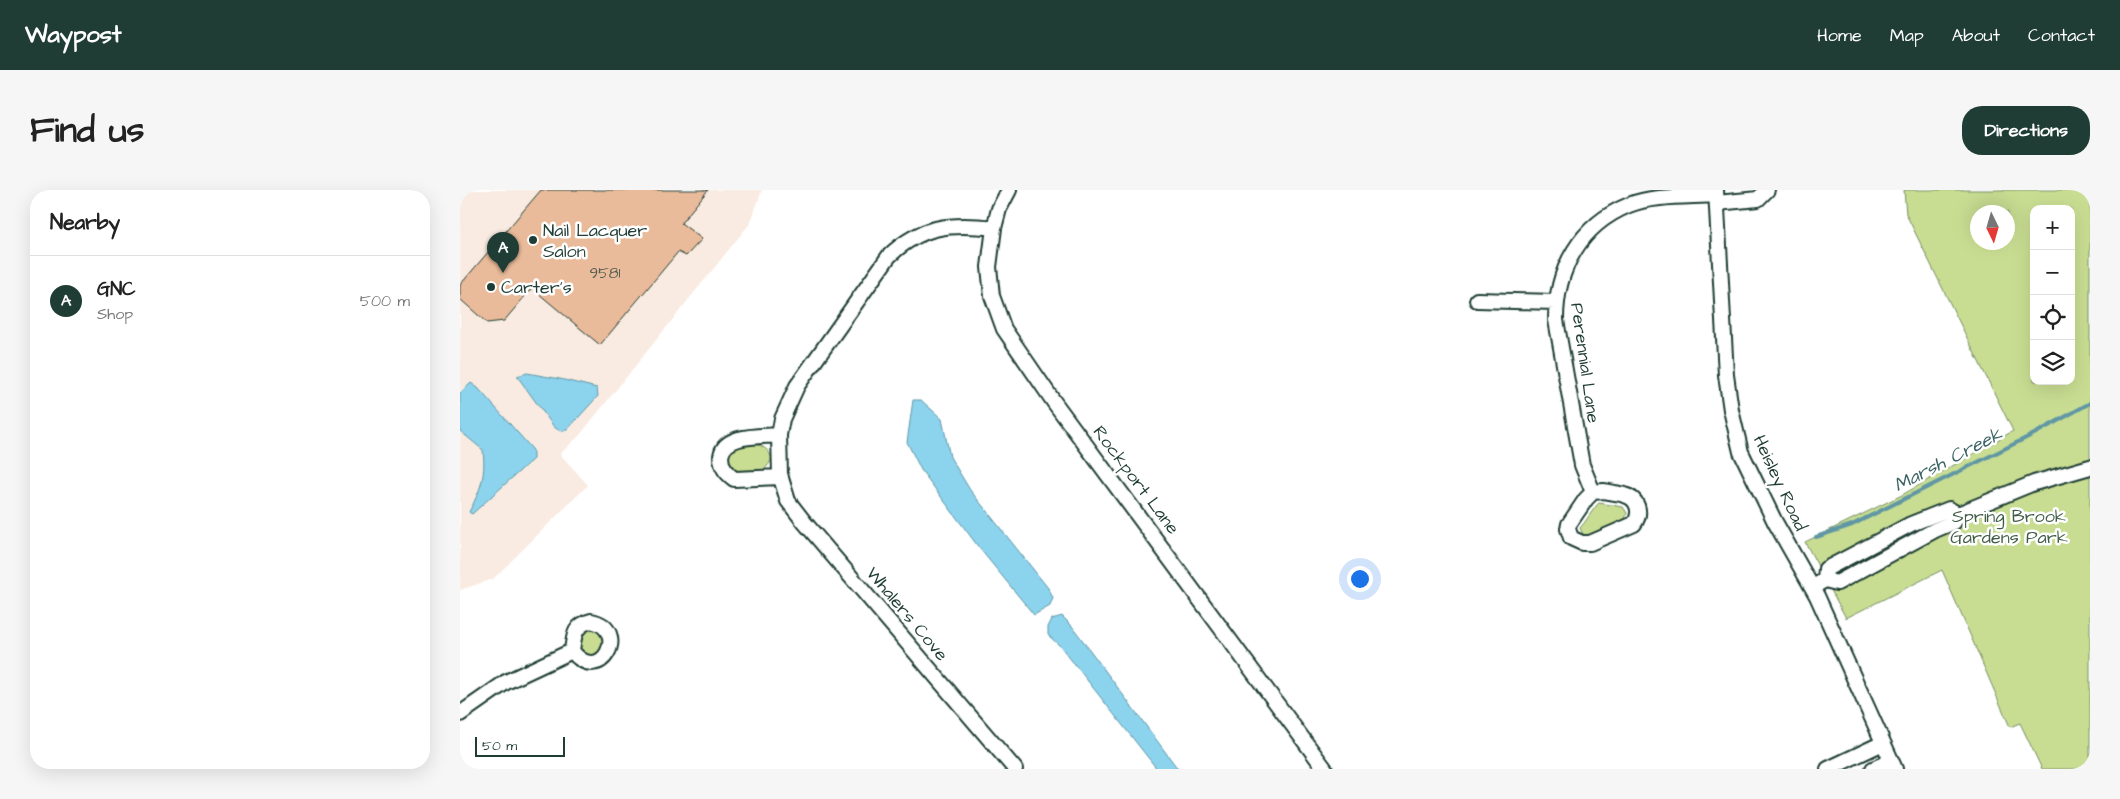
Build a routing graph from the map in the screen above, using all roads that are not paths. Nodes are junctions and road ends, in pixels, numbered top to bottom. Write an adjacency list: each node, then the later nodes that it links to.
1 (1009, 190): 4 (street, Rockport Lane)
2 (1768, 190): 3 (street, Perennial Lane)
3 (1716, 196): 6 (street, Perennial Lane); 11 (street, Heisley Road)
4 (994, 228): 7 (street, Whalers Cove); 17 (street, Rockport Lane)
5 (1477, 300): 6 (street)
6 (1556, 302): 10 (street, Perennial Lane)
7 (779, 435): 9 (street, Whalers Cove); 9 (street)
8 (2090, 467): 11 (street)
9 (781, 477): 16 (street, Whalers Cove)
10 (1593, 492): 10 (street)
11 (1819, 583): 14 (street, Heisley Road)
12 (572, 652): 13 (street)
13 (460, 714)
14 (1883, 742): 15 (street, Heisley Road); 18 (street)
15 (1893, 765): 19 (street)
16 (1015, 769)
17 (1326, 769)
18 (1828, 769)
19 (1873, 769)

